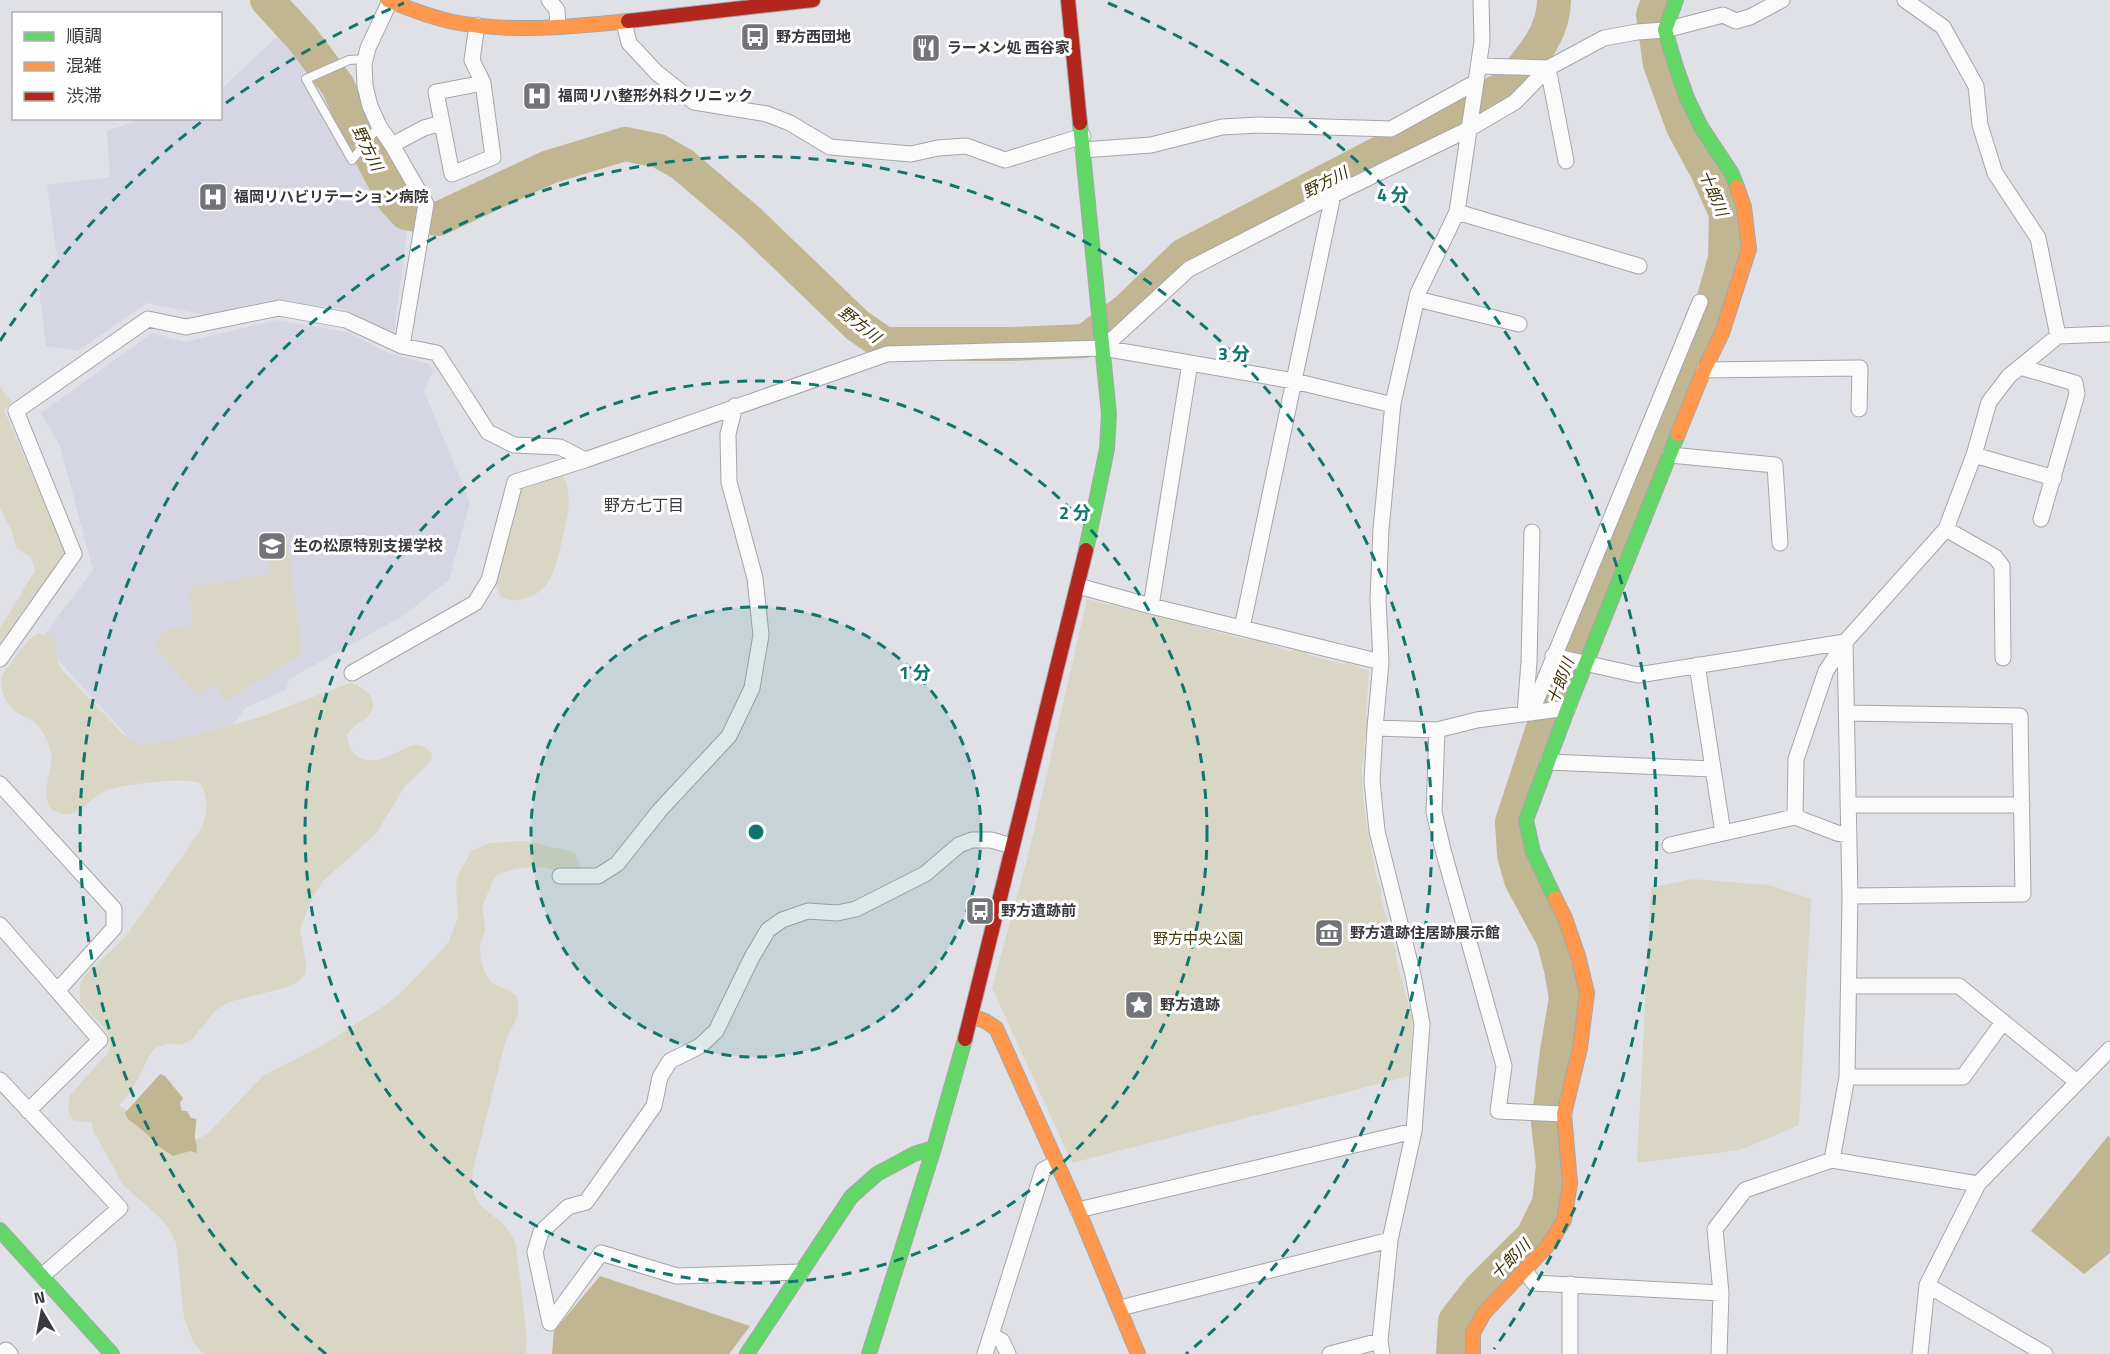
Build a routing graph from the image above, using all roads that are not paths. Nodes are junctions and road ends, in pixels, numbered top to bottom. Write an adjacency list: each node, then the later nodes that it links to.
1 (549, 0): 11 (street)
2 (813, 0): 9 (street)
3 (1068, 0): 21 (street)
4 (1481, 0): 14 (street)
5 (1676, 0): 12 (street)
6 (1782, 0): 12 (street)
7 (1905, 0): 31 (street)
8 (389, 1): 10 (street); 13 (street)
9 (624, 22): 11 (street); 21 (street)
10 (477, 26): 11 (street); 16 (street)
11 (558, 26)
12 (1665, 30): 15 (street); 36 (street)
13 (365, 58): 20 (street); 20 (lane)
14 (1478, 66): 15 (street); 17 (street)
15 (1548, 68): 19 (street); 23 (street)
16 (483, 82): 18 (street); 18 (street)
17 (1475, 86): 19 (street); 21 (street)
18 (442, 123): 22 (street)
19 (1470, 125): 24 (street); 25 (street)
20 (379, 126): 22 (street)
21 (1083, 143): 33 (street)
22 (392, 145): 32 (street)
23 (1566, 161)
24 (1333, 195): 33 (street); 37 (street)
25 (1457, 212): 26 (street); 27 (street)
26 (1639, 266)
27 (1417, 299): 29 (street); 38 (street)
28 (1700, 302): 53 (street)
29 (1519, 324)
30 (2110, 334): 31 (street)
31 (2058, 336): 35 (street)
32 (402, 346): 43 (street); 55 (street)
33 (1103, 348): 34 (street); 39 (street); 49 (street)
34 (1190, 363): 37 (street); 50 (street)
35 (2020, 367): 42 (street); 44 (street)
36 (1704, 370): 40 (street); 41 (street)
37 (1294, 381): 38 (street); 51 (street)
38 (1393, 405): 56 (street)
39 (735, 406): 43 (street); 75 (street)
40 (1859, 409)
41 (1670, 455): 48 (street); 57 (street)
42 (1974, 455): 44 (street); 46 (street)
43 (585, 460): 59 (street)
44 (2054, 478): 45 (street)
45 (2041, 519)
46 (1946, 529): 52 (street); 54 (street)
47 (1532, 532): 61 (street)
48 (1780, 543)
49 (1078, 586): 50 (street); 74 (street)
50 (1151, 606): 51 (street)
51 (1242, 628): 56 (street)
52 (1845, 642): 58 (street); 62 (street); 70 (street)
53 (1553, 656): 57 (street); 61 (street)
54 (2003, 658)
55 (0, 659)
56 (1382, 662): 63 (street)
57 (1585, 664): 58 (street); 60 (street)
58 (1697, 665): 66 (street)
59 (352, 673)
60 (1568, 708): 61 (street); 65 (street)
61 (1528, 713): 64 (street)
62 (1848, 713): 68 (street); 69 (street)
63 (1375, 728): 64 (street); 88 (street)
64 (1437, 729): 87 (street)
65 (1548, 762): 66 (street); 87 (street)
66 (1712, 769): 71 (street)
67 (0, 784): 79 (street)
68 (1849, 805): 69 (street); 72 (street)
69 (2022, 805): 76 (street)
70 (1794, 817): 71 (street); 72 (street)
71 (1723, 833): 73 (street)
72 (1849, 835): 76 (street)
73 (1670, 845)
74 (1012, 846): 80 (street); 97 (street)
75 (560, 876)
76 (1850, 896): 78 (street)
77 (0, 925): 79 (street)
78 (1849, 986): 81 (street); 83 (street)
79 (58, 990): 86 (street)
80 (971, 1016): 89 (street); 91 (street)
81 (2003, 1023): 83 (street); 85 (street)
82 (2110, 1049): 85 (street)
83 (1847, 1077): 90 (street)
84 (0, 1080): 86 (street)
85 (2077, 1082): 92 (street)
86 (28, 1111): 98 (street)
87 (1564, 1114): 96 (street)
88 (1414, 1131): 93 (street); 95 (street)
89 (934, 1148): 97 (street); 107 (street)
90 (1832, 1160): 92 (street); 101 (street)
91 (1056, 1163): 93 (street); 103 (street)
92 (1978, 1184): 100 (street)
93 (1078, 1210): 102 (street)
94 (0, 1230): 98 (street)
95 (1390, 1240): 102 (street); 104 (street)
96 (1525, 1271): 99 (street); 112 (street)
97 (801, 1272): 106 (street)
98 (42, 1276): 105 (street)
99 (1570, 1284): 101 (street); 113 (street)
100 (1927, 1285): 115 (street); 116 (street)
101 (1721, 1293): 114 (street)
102 (1120, 1308): 110 (street)
103 (991, 1335): 108 (street); 109 (street)
104 (1381, 1348): 111 (street)
105 (112, 1354)
106 (747, 1354)
107 (869, 1354)
108 (985, 1354)
109 (1008, 1354)
110 (1138, 1354)
111 (1330, 1354)
112 (1473, 1354)
113 (1570, 1354)
114 (1719, 1354)
115 (1920, 1354)
116 (2045, 1354)

